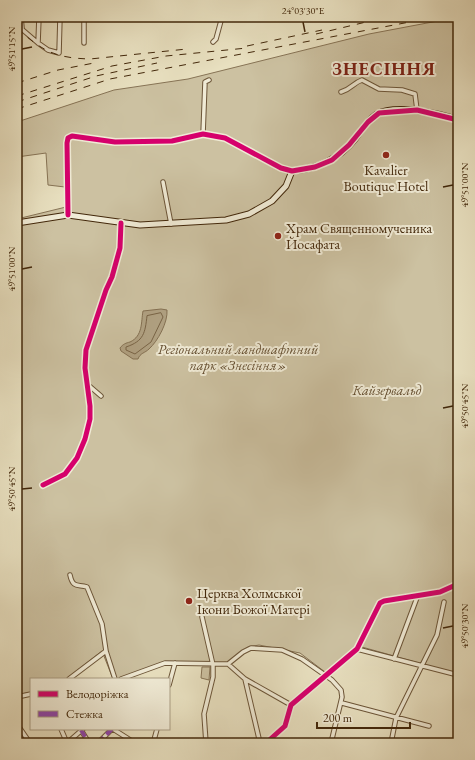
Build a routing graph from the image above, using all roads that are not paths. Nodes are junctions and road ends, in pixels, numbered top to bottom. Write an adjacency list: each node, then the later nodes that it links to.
1 (21, 17): 7 (street)
2 (39, 17): 9 (street)
3 (60, 17): 9 (street)
4 (84, 17): 10 (street)
5 (222, 17): 8 (street)
6 (17, 25): 7 (street)
7 (22, 28): 9 (street)
8 (213, 42)
9 (38, 43)
10 (84, 43)
11 (209, 80): 15 (street)
12 (341, 92): 13 (street)
13 (417, 110): 14 (street); 16 (street)
14 (458, 120)
15 (202, 134): 16 (street); 18 (street)
16 (292, 171): 21 (street)
17 (163, 182): 21 (street)
18 (68, 215): 19 (street); 20 (street)
19 (17, 223)
20 (121, 224): 21 (street); 22 (street)
21 (171, 224)
22 (87, 384): 23 (street); 24 (street)
23 (101, 396)
24 (43, 485)
25 (70, 575): 31 (street)
26 (458, 584): 27 (street)
27 (418, 595): 30 (street); 32 (street)
28 (444, 602): 36 (street)
29 (202, 617): 35 (street)
30 (357, 649): 32 (street); 38 (street)
31 (106, 651): 39 (street); 40 (street)
32 (394, 659): 36 (street)
33 (175, 663): 35 (street); 41 (street); 43 (street)
34 (228, 664): 35 (street); 38 (street); 42 (street)
35 (212, 665): 62 (street)
36 (421, 666): 37 (street); 48 (street)
37 (458, 675)
38 (325, 676): 46 (street); 47 (street)
39 (70, 678)
40 (115, 678)
41 (124, 678)
42 (245, 679): 47 (street); 63 (street)
43 (170, 681)
44 (30, 694): 45 (street)
45 (17, 697)
46 (342, 703): 48 (street); 65 (street)
47 (291, 705): 64 (street)
48 (396, 718): 50 (street); 66 (street)
49 (17, 724): 56 (street)
50 (429, 726)
51 (61, 730): 57 (street)
52 (82, 730): 57 (street); 58 (street)
53 (111, 730): 59 (street)
54 (114, 730): 60 (street)
55 (157, 730): 61 (street)
56 (30, 743)
57 (67, 743)
58 (90, 743)
59 (98, 743)
60 (135, 743)
61 (151, 743)
62 (206, 743)
63 (260, 743)
64 (266, 743)
65 (331, 743)
66 (391, 743)

